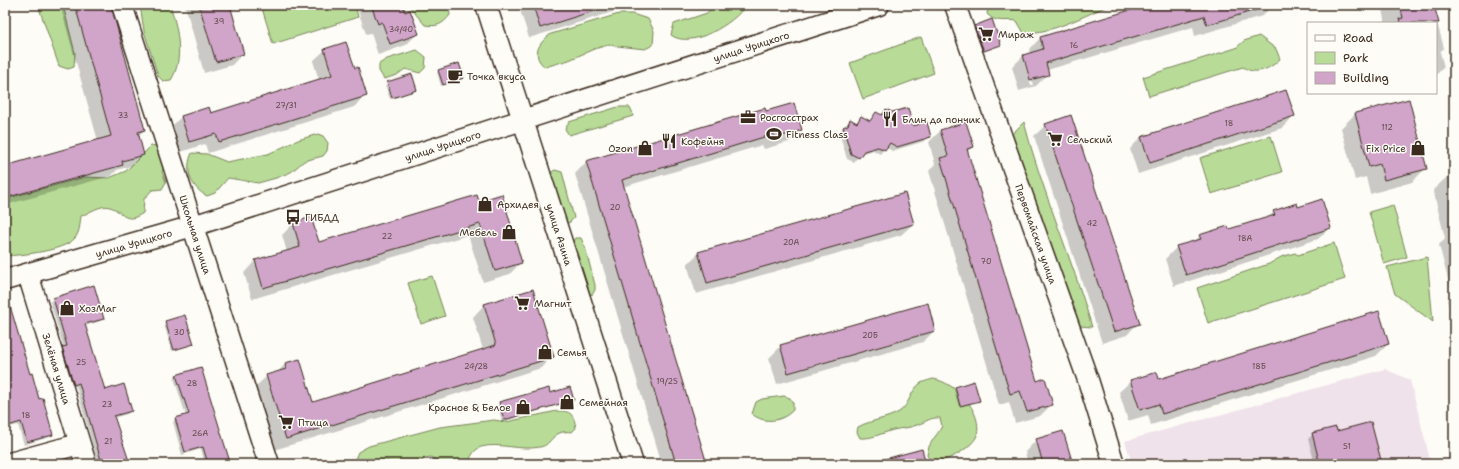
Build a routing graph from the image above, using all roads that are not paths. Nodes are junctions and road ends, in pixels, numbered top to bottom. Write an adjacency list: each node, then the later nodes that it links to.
1 (122, 5): 6 (street, Школьная улица)
2 (486, 5): 5 (street, улица Азина)
3 (879, 5): 5 (street, улица Урицкого)
4 (955, 5): 14 (street, Первомайская улица)
5 (521, 119): 6 (street, улица Урицкого); 13 (street, улица Азина)
6 (193, 226): 7 (street, улица Урицкого); 12 (street, Школьная улица)
7 (28, 274): 8 (street, улица Урицкого); 9 (street, Зелёная улица)
8 (5, 280)
9 (79, 444): 10 (street); 11 (street, Зелёная улица)
10 (6, 464)
11 (86, 464)
12 (269, 464)
13 (633, 464)
14 (1114, 464)

